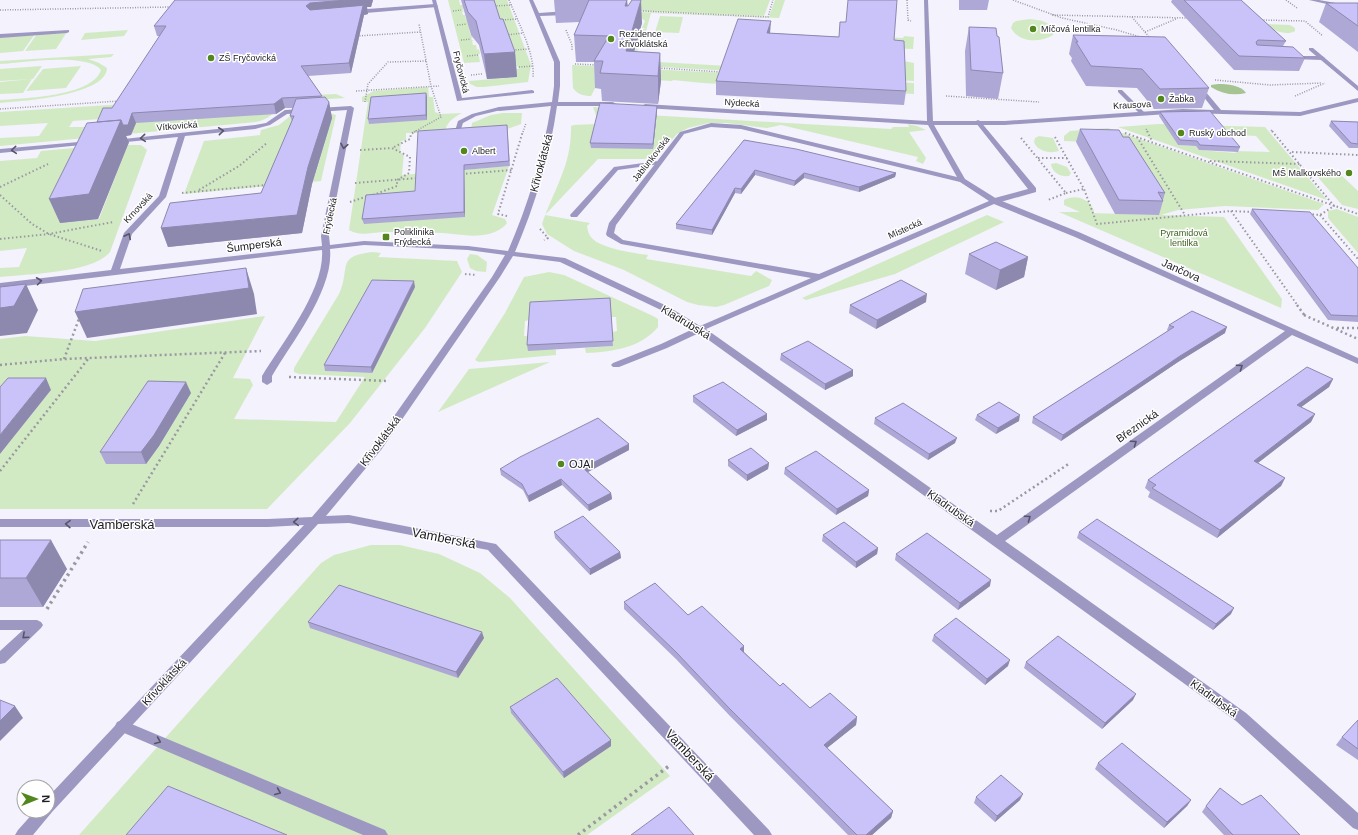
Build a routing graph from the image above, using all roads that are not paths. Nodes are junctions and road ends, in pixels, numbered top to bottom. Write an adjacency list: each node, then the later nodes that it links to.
1 (531, 0): 8 (street, Křivoklátská)
2 (926, 0): 26 (street)
3 (1311, 0): 5 (street)
4 (435, 3): 6 (street); 17 (street, Fryčovická)
5 (1358, 9)
6 (344, 13)
7 (572, 13): 8 (street)
8 (537, 15): 19 (street, Křivoklátská)
9 (67, 31): 10 (street)
10 (0, 36)
11 (1311, 49): 13 (street)
12 (1283, 57): 13 (street)
13 (1322, 58): 15 (street)
14 (1192, 78): 23 (street)
15 (1358, 88)
16 (1120, 91): 24 (street)
17 (532, 92)
18 (1358, 100): 23 (street, Krausova)
19 (553, 104): 20 (street); 27 (street); 35 (street, Křivoklátská)
20 (624, 105)
21 (640, 106): 26 (street, Nýdecká)
22 (351, 108): 28 (street, Vítkovická, one-way to 22); 34 (street, Frýdecká, one-way to 34)
23 (1219, 112): 24 (street, Krausova)
24 (1142, 113): 25 (street, Krausova)
25 (978, 122): 26 (street, Krausova); 32 (street, Místecká)
26 (930, 123): 31 (street)
27 (458, 131)
28 (182, 135): 29 (street, Vítkovická, one-way to 29); 36 (street, Krnovská, one-way to 28)
29 (0, 151)
30 (658, 163): 31 (street, Jablunkovská); 33 (street); 37 (street, Jablunkovská)
31 (962, 180): 32 (street)
32 (994, 202): 37 (street, Místecká); 40 (street, Jančova)
33 (574, 215)
34 (325, 247): 35 (street, Šumperská); 36 (street, Šumperská); 43 (street, Frýdecká)
35 (511, 252): 39 (street, Kladrubská); 44 (street, Křivoklátská)
36 (115, 272): 38 (street, Šumperská, one-way to 36)
37 (822, 276): 39 (street, Místecká)
38 (0, 286)
39 (700, 329): 42 (street, Místecká); 46 (street, Kladrubská)
40 (1291, 331): 41 (street, Jančova); 46 (street, Březnická, one-way to 40)
41 (1358, 361)
42 (616, 365)
43 (267, 379)
44 (316, 520): 45 (street, Vamberská, one-way to 45); 49 (street, Křivoklátská); 55 (street, Vamberská)
45 (0, 522)
46 (997, 541): 52 (street, Kladrubská)
47 (0, 625): 48 (street, one-way to 48)
48 (0, 659)
49 (122, 726): 50 (street, Křivoklátská); 54 (street, one-way to 54)
50 (56, 798)
51 (37, 819): 53 (street)
52 (1358, 823)
53 (22, 835)
54 (380, 835)
55 (764, 835)

